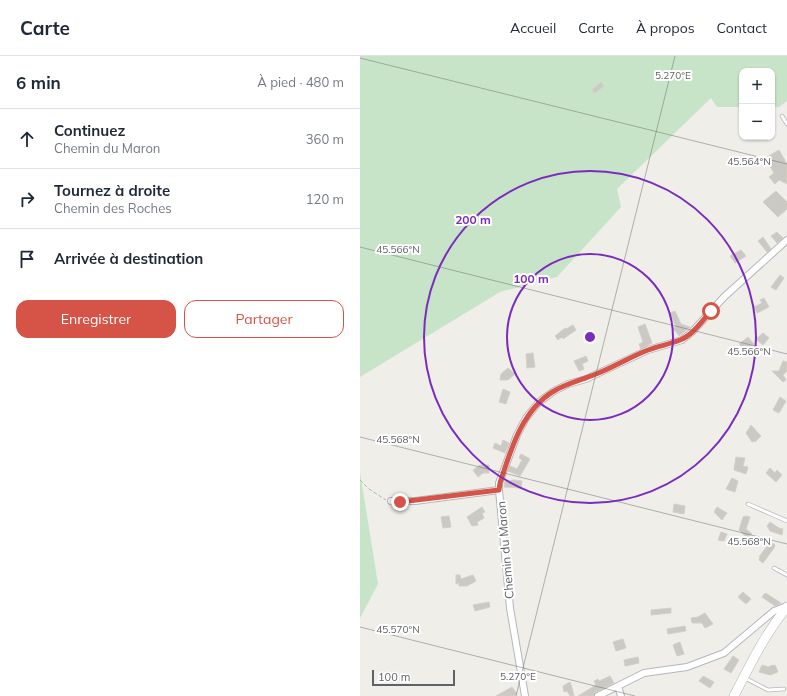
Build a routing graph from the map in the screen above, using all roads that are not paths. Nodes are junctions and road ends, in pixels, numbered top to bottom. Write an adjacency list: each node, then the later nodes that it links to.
1 (782, 116): 2 (lane)
2 (787, 124)
3 (787, 240): 4 (street, Chemin du Maron)
4 (499, 490): 5 (street); 14 (street, Chemin du Maron)
5 (390, 501)
6 (748, 504): 7 (lane)
7 (787, 521)
8 (774, 568): 9 (lane)
9 (787, 575)
10 (787, 606): 11 (street); 12 (street)
11 (744, 677): 13 (lane); 17 (street)
12 (618, 686): 15 (street); 16 (street)
13 (784, 689)
14 (525, 696)
15 (598, 696)
16 (621, 696)
17 (734, 696)

